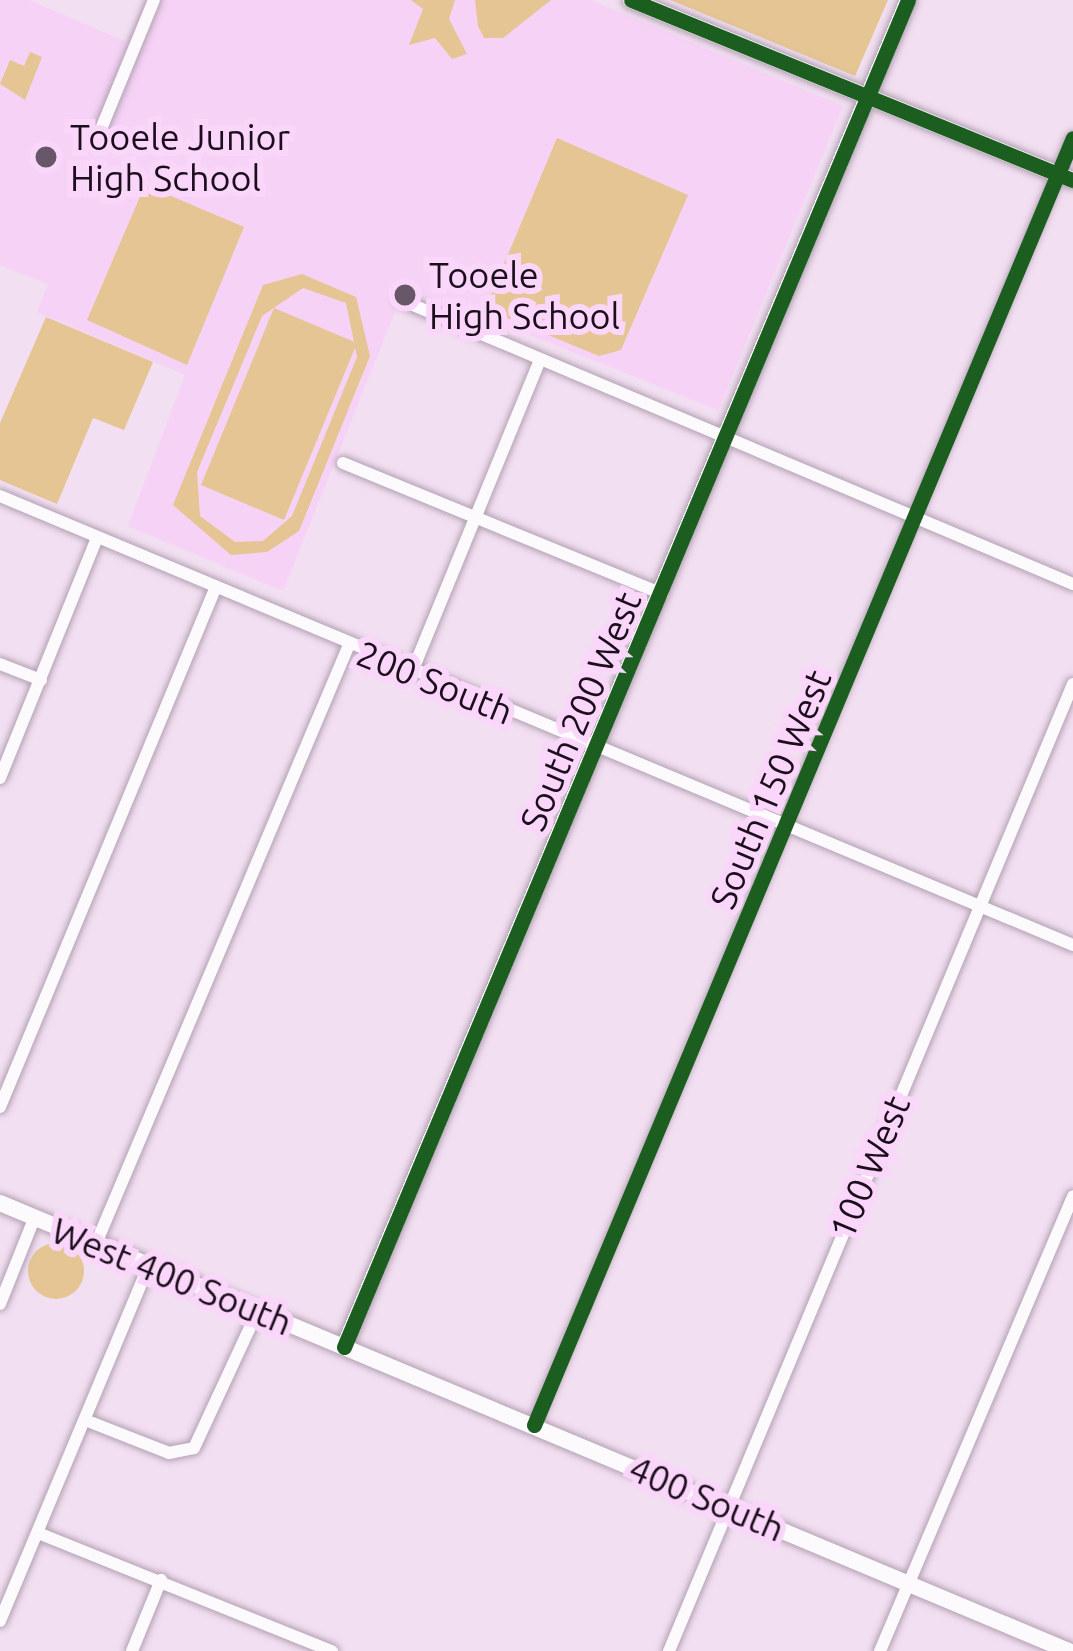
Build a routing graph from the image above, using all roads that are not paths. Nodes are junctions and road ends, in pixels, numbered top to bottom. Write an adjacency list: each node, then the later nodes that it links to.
1 (154, 0): 5 (street)
2 (632, 0): 4 (street)
3 (908, 0): 4 (street, South 200 West)
4 (868, 97): 7 (street); 10 (street, South 200 West)
5 (99, 134)
6 (1073, 138): 7 (street, South 150 West)
7 (1066, 177): 13 (street, South 150 West)
8 (401, 300): 9 (street)
9 (539, 362): 10 (street); 14 (street)
10 (725, 443): 13 (street); 18 (street, South 200 West)
11 (343, 463): 14 (street)
12 (0, 496): 15 (street, 200 South)
13 (917, 518): 16 (street); 26 (street, South 150 West)
14 (476, 519): 18 (street); 21 (street)
15 (98, 538): 17 (street, 200 South); 22 (street)
16 (1073, 584)
17 (215, 589): 19 (street, 200 South); 29 (street)
18 (662, 594): 24 (street, South 200 West)
19 (348, 647): 21 (street, 200 South); 33 (street)
20 (0, 664): 22 (street)
21 (412, 672): 24 (street, 200 South)
22 (40, 680): 25 (street)
23 (1073, 684): 27 (street, 100 West)
24 (597, 748): 26 (street, 200 South); 37 (street, South 200 West)
25 (0, 778)
26 (787, 828): 27 (street, 200 South); 39 (street, South 150 West)
27 (979, 904): 28 (street, 200 South); 40 (street, 100 West)
28 (1073, 945)
29 (0, 1107)
30 (1073, 1196): 43 (street)
31 (0, 1204): 32 (street, West 400 South)
32 (34, 1219): 33 (street, West 400 South); 35 (street)
33 (95, 1246): 34 (street, West 400 South)
34 (148, 1267): 36 (street, West 400 South); 38 (street)
35 (0, 1304)
36 (257, 1312): 37 (street, West 400 South); 38 (street)
37 (344, 1347): 39 (street, 400 South)
38 (85, 1420): 41 (street)
39 (534, 1425): 40 (street, 400 South)
40 (728, 1507): 43 (street, 400 South); 47 (street, 100 West)
41 (38, 1533): 42 (street); 44 (street)
42 (161, 1580): 45 (street); 46 (street)
43 (908, 1583): 48 (street); 49 (street, 400 South)
44 (0, 1621)
45 (327, 1650)
46 (132, 1651)
47 (669, 1651)
48 (880, 1651)
49 (1069, 1651)

